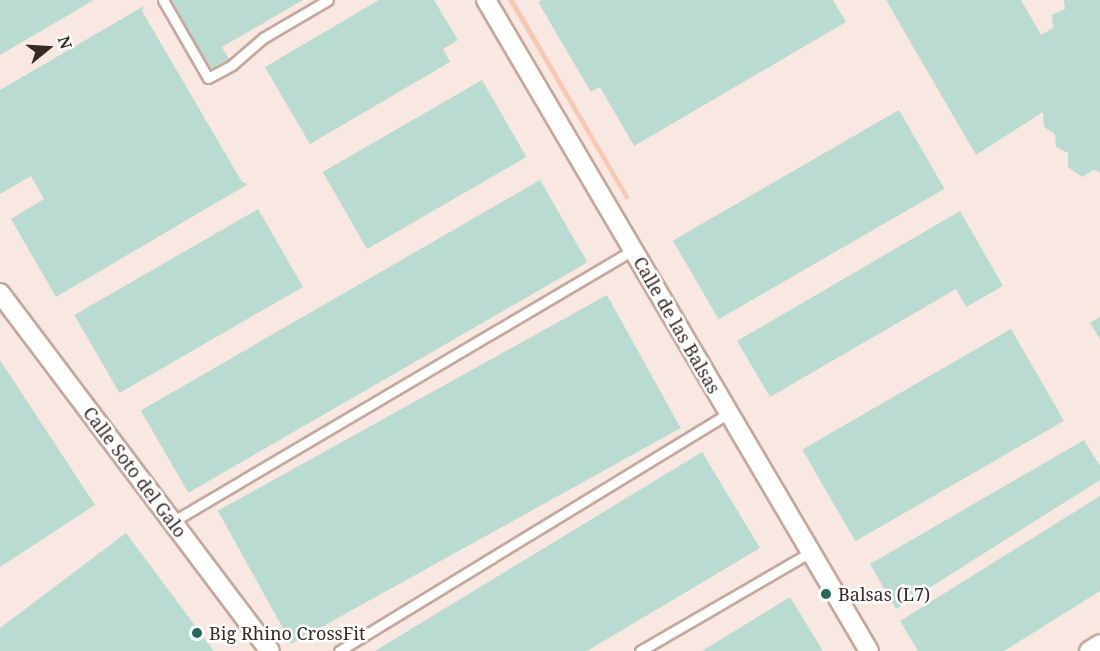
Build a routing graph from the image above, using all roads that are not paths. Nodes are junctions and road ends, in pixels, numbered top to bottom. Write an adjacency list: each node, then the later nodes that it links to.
1 (163, 0): 2 (lane)
2 (328, 0)
3 (486, 0): 4 (street, Calle de las Balsas)
4 (633, 250): 6 (street, Calle de las Balsas); 7 (lane)
5 (0, 293): 7 (street, Calle Soto del Galo)
6 (729, 413): 8 (street, Calle de las Balsas); 11 (lane)
7 (172, 522): 10 (street, Calle Soto del Galo)
8 (811, 552): 12 (lane); 13 (street, Calle de las Balsas)
9 (1100, 644): 14 (street)
10 (270, 651)
11 (339, 651)
12 (640, 651)
13 (868, 651)
14 (1089, 651)

